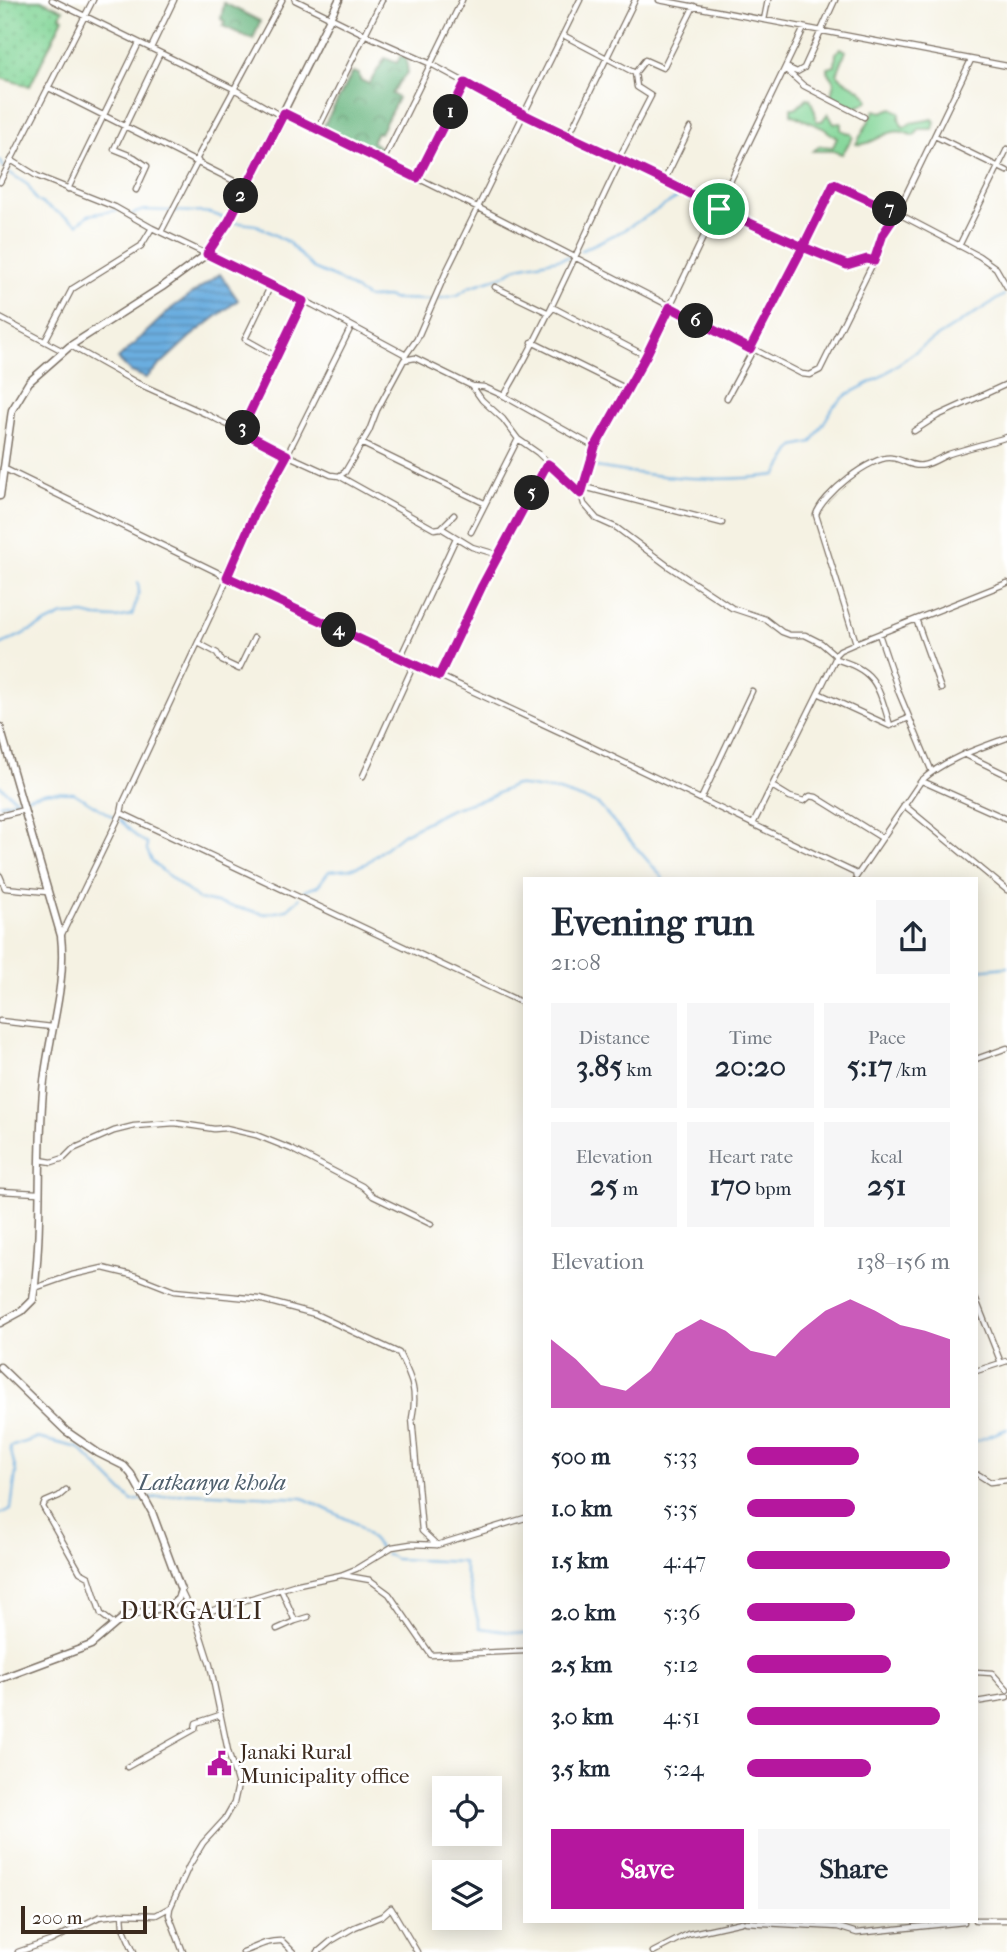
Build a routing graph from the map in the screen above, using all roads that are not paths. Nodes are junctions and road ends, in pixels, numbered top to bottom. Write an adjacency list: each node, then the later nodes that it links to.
1 (52, 0): 15 (street)
2 (93, 0): 15 (street)
3 (174, 0): 23 (street)
4 (282, 0): 33 (street)
5 (295, 0): 16 (street)
6 (339, 0): 16 (main road)
7 (382, 0): 20 (street)
8 (461, 0): 27 (street)
9 (580, 0): 21 (street)
10 (635, 0): 25 (street)
11 (659, 0): 14 (street)
12 (768, 0): 17 (street)
13 (835, 0): 19 (street)
14 (694, 6): 17 (street); 30 (street)
15 (85, 16): 22 (street); 32 (street)
16 (330, 18): 20 (street); 35 (main road)
17 (764, 20): 18 (street)
18 (804, 28): 19 (street); 29 (street)
19 (823, 31): 26 (street); 29 (street)
20 (366, 35): 27 (street); 39 (street)
21 (563, 35): 25 (street); 34 (street)
22 (139, 43): 23 (street); 36 (street)
23 (151, 48): 24 (street)
24 (160, 53): 33 (street); 38 (street)
25 (607, 57): 30 (street); 41 (street)
26 (971, 60): 28 (street); 42 (street)
27 (431, 64): 31 (street); 47 (street)
28 (1007, 66)
29 (786, 68): 37 (street); 57 (street)
30 (635, 73): 44 (street)
31 (465, 83): 34 (street); 50 (street)
32 (49, 88): 36 (street); 45 (street)
33 (234, 89): 35 (street); 46 (street)
34 (524, 114): 41 (street); 56 (street)
35 (283, 115): 47 (street); 53 (main road)
36 (105, 116): 38 (street); 54 (street)
37 (864, 117)
38 (125, 125): 46 (street); 55 (street)
39 (320, 127)
40 (690, 128): 51 (street)
41 (569, 135): 44 (street)
42 (935, 136): 48 (street); 58 (street)
43 (1007, 149): 48 (street)
44 (619, 158): 51 (street); 64 (street)
45 (11, 160): 52 (street); 54 (street)
46 (197, 160): 53 (street); 60 (street)
47 (383, 162): 50 (street)
48 (998, 167): 49 (street); 61 (street)
49 (1007, 171)
50 (417, 178): 56 (street)
51 (665, 179): 57 (street)
52 (0, 181)
53 (246, 187): 63 (main road)
54 (68, 189): 59 (street)
55 (136, 190)
56 (479, 208): 64 (street); 81 (street)
57 (719, 209): 62 (street); 70 (street)
58 (897, 213): 61 (street); 62 (street); 65 (street)
59 (152, 228): 60 (street); 74 (street)
60 (161, 232): 63 (street)
61 (959, 246): 67 (street)
62 (803, 247): 65 (street); 77 (street)
63 (207, 254): 66 (street); 76 (main road)
64 (574, 256): 70 (street); 71 (street)
65 (874, 261): 77 (street)
66 (271, 285): 69 (street); 80 (street)
67 (1007, 286)
68 (495, 287): 71 (street)
69 (303, 301): 73 (street); 80 (street)
70 (670, 307): 77 (street); 79 (street)
71 (549, 313): 75 (street); 79 (street)
72 (0, 318): 74 (street)
73 (351, 327): 81 (street); 93 (street)
74 (45, 341): 78 (street)
75 (532, 342): 84 (street); 85 (street)
76 (70, 346): 78 (main road); 87 (street)
77 (752, 350): 86 (street)
78 (63, 351): 95 (main road)
79 (646, 356): 84 (street)
80 (277, 357): 87 (street)
81 (405, 357): 83 (street); 91 (street)
82 (1007, 384): 88 (street)
83 (472, 386): 85 (street); 90 (street)
84 (627, 390): 92 (street)
85 (504, 396): 92 (street)
86 (727, 398)
87 (241, 431): 93 (street)
88 (914, 431)
89 (1007, 437): 113 (street)
90 (518, 439): 94 (street); 100 (street)
91 (361, 443): 96 (street); 100 (street)
92 (595, 447): 97 (street)
93 (287, 455): 96 (street); 107 (street)
94 (548, 464): 98 (street); 106 (street)
95 (3, 468): 99 (main road); 107 (street)
96 (339, 476): 103 (street)
97 (584, 487): 98 (street); 102 (street)
98 (581, 494): 114 (street)
99 (0, 496)
100 (484, 503): 104 (street)
101 (454, 515): 103 (street)
102 (722, 523)
103 (441, 528): 105 (street)
104 (471, 533)
105 (456, 538): 106 (street); 115 (street)
106 (499, 555): 117 (street)
107 (227, 577): 112 (street); 115 (street)
108 (1007, 583): 109 (street)
109 (916, 619): 110 (street); 118 (street)
110 (879, 634): 113 (street); 121 (street)
111 (254, 638): 112 (street)
112 (198, 643): 134 (street)
113 (856, 643): 114 (street)
114 (835, 657): 120 (street); 122 (street)
115 (400, 658): 116 (street)
116 (414, 664): 117 (street); 128 (street)
117 (439, 676): 131 (street)
118 (941, 690)
119 (752, 691): 131 (street)
120 (818, 693): 122 (street); 130 (street)
121 (909, 718): 122 (street); 126 (street)
122 (890, 726)
123 (0, 727): 132 (main road)
124 (1007, 738): 125 (street)
125 (964, 754): 126 (street); 127 (street)
126 (932, 772): 129 (street)
127 (1007, 775)
128 (363, 776)
129 (921, 781): 133 (street); 136 (street)
130 (772, 786): 137 (street); 138 (street)
131 (701, 799): 137 (street)
132 (23, 803): 135 (street); 143 (main road)
133 (904, 805): 138 (street); 142 (street)
134 (121, 813): 144 (street); 145 (street)
135 (0, 816)
136 (1007, 820)
137 (753, 824): 140 (street)
138 (883, 838): 141 (street)
139 (0, 876): 143 (street)
140 (855, 877)
141 (856, 877)
142 (1007, 890)
143 (47, 892): 144 (main road)
144 (61, 936): 147 (main road)
145 (523, 1003)
146 (0, 1021): 147 (street)
147 (52, 1027): 150 (main road)
148 (1007, 1048): 149 (street)
149 (978, 1058)
150 (39, 1160): 152 (main road); 153 (street)
151 (0, 1191): 152 (street)
152 (38, 1193): 154 (main road)
153 (431, 1224)
154 (35, 1288): 156 (main road); 164 (street)
155 (978, 1304): 157 (street)
156 (0, 1323)
157 (1004, 1362): 159 (street)
158 (0, 1367): 166 (main road)
159 (978, 1370)
160 (979, 1475): 161 (street)
161 (1007, 1480)
162 (66, 1490): 172 (street)
163 (523, 1519): 164 (street)
164 (437, 1545): 165 (street)
165 (341, 1575): 167 (street); 174 (street)
166 (181, 1590): 168 (main road); 169 (street)
167 (281, 1590): 169 (street); 171 (street)
168 (162, 1609): 169 (street); 172 (main road)
169 (191, 1612): 180 (street)
170 (308, 1617): 171 (street)
171 (295, 1621): 173 (street)
172 (114, 1624): 176 (main road)
173 (277, 1629)
174 (523, 1651)
175 (978, 1672): 177 (street)
176 (0, 1679)
177 (1007, 1690)
178 (1007, 1697): 179 (street)
179 (978, 1702)
180 (220, 1714): 181 (street); 182 (street)
181 (127, 1767)
182 (170, 1908): 183 (street); 191 (street)
183 (122, 1914): 189 (street); 190 (street)
184 (978, 1920): 185 (street)
185 (1007, 1920)
186 (739, 1923): 196 (street)
187 (763, 1923): 188 (street)
188 (954, 1923)
189 (18, 1952)
190 (134, 1952)
191 (183, 1952)
192 (243, 1952): 193 (street)
193 (293, 1952)
194 (318, 1952): 195 (street)
195 (417, 1952)
196 (653, 1952)

